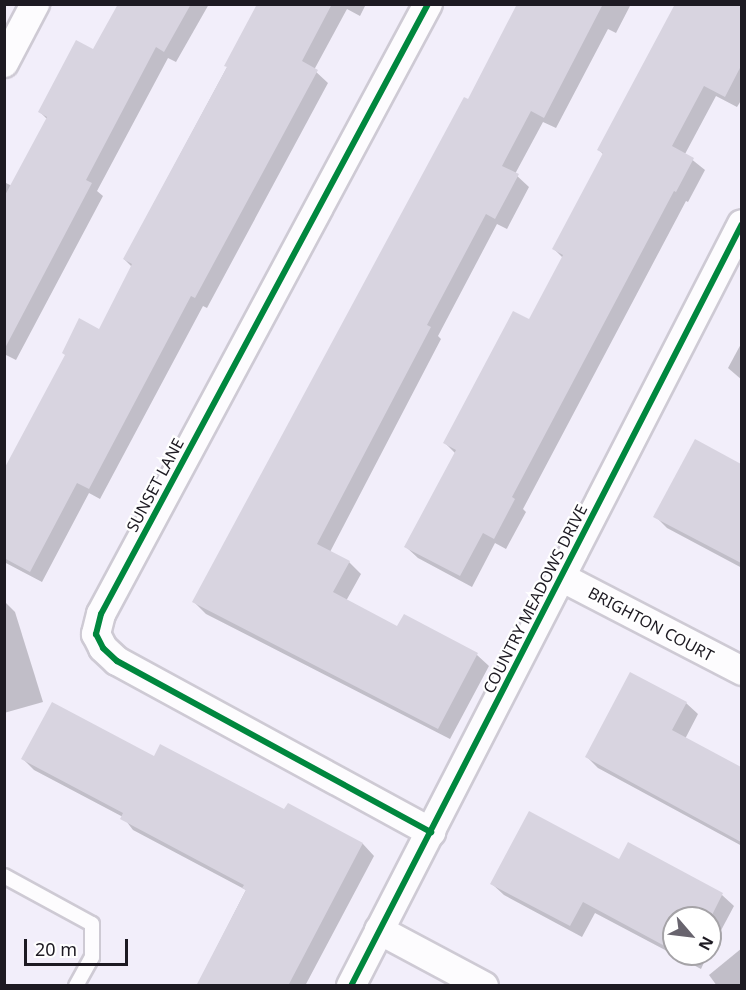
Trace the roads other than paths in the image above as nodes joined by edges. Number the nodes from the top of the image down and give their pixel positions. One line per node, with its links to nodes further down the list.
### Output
1 (35, 4): 3 (street)
2 (428, 4): 7 (street, SUNSET LANE)
3 (4, 63)
4 (741, 225): 5 (street, COUNTRY MEADOWS DRIVE)
5 (561, 577): 6 (street, BRIGHTON COURT); 7 (street, COUNTRY MEADOWS DRIVE)
6 (741, 671)
7 (431, 832): 9 (street, COUNTRY MEADOWS DRIVE)
8 (4, 876): 10 (lane)
9 (379, 930): 11 (street, COUNTRY MEADOWS DRIVE); 12 (street)
10 (76, 986)
11 (351, 986)
12 (484, 986)

